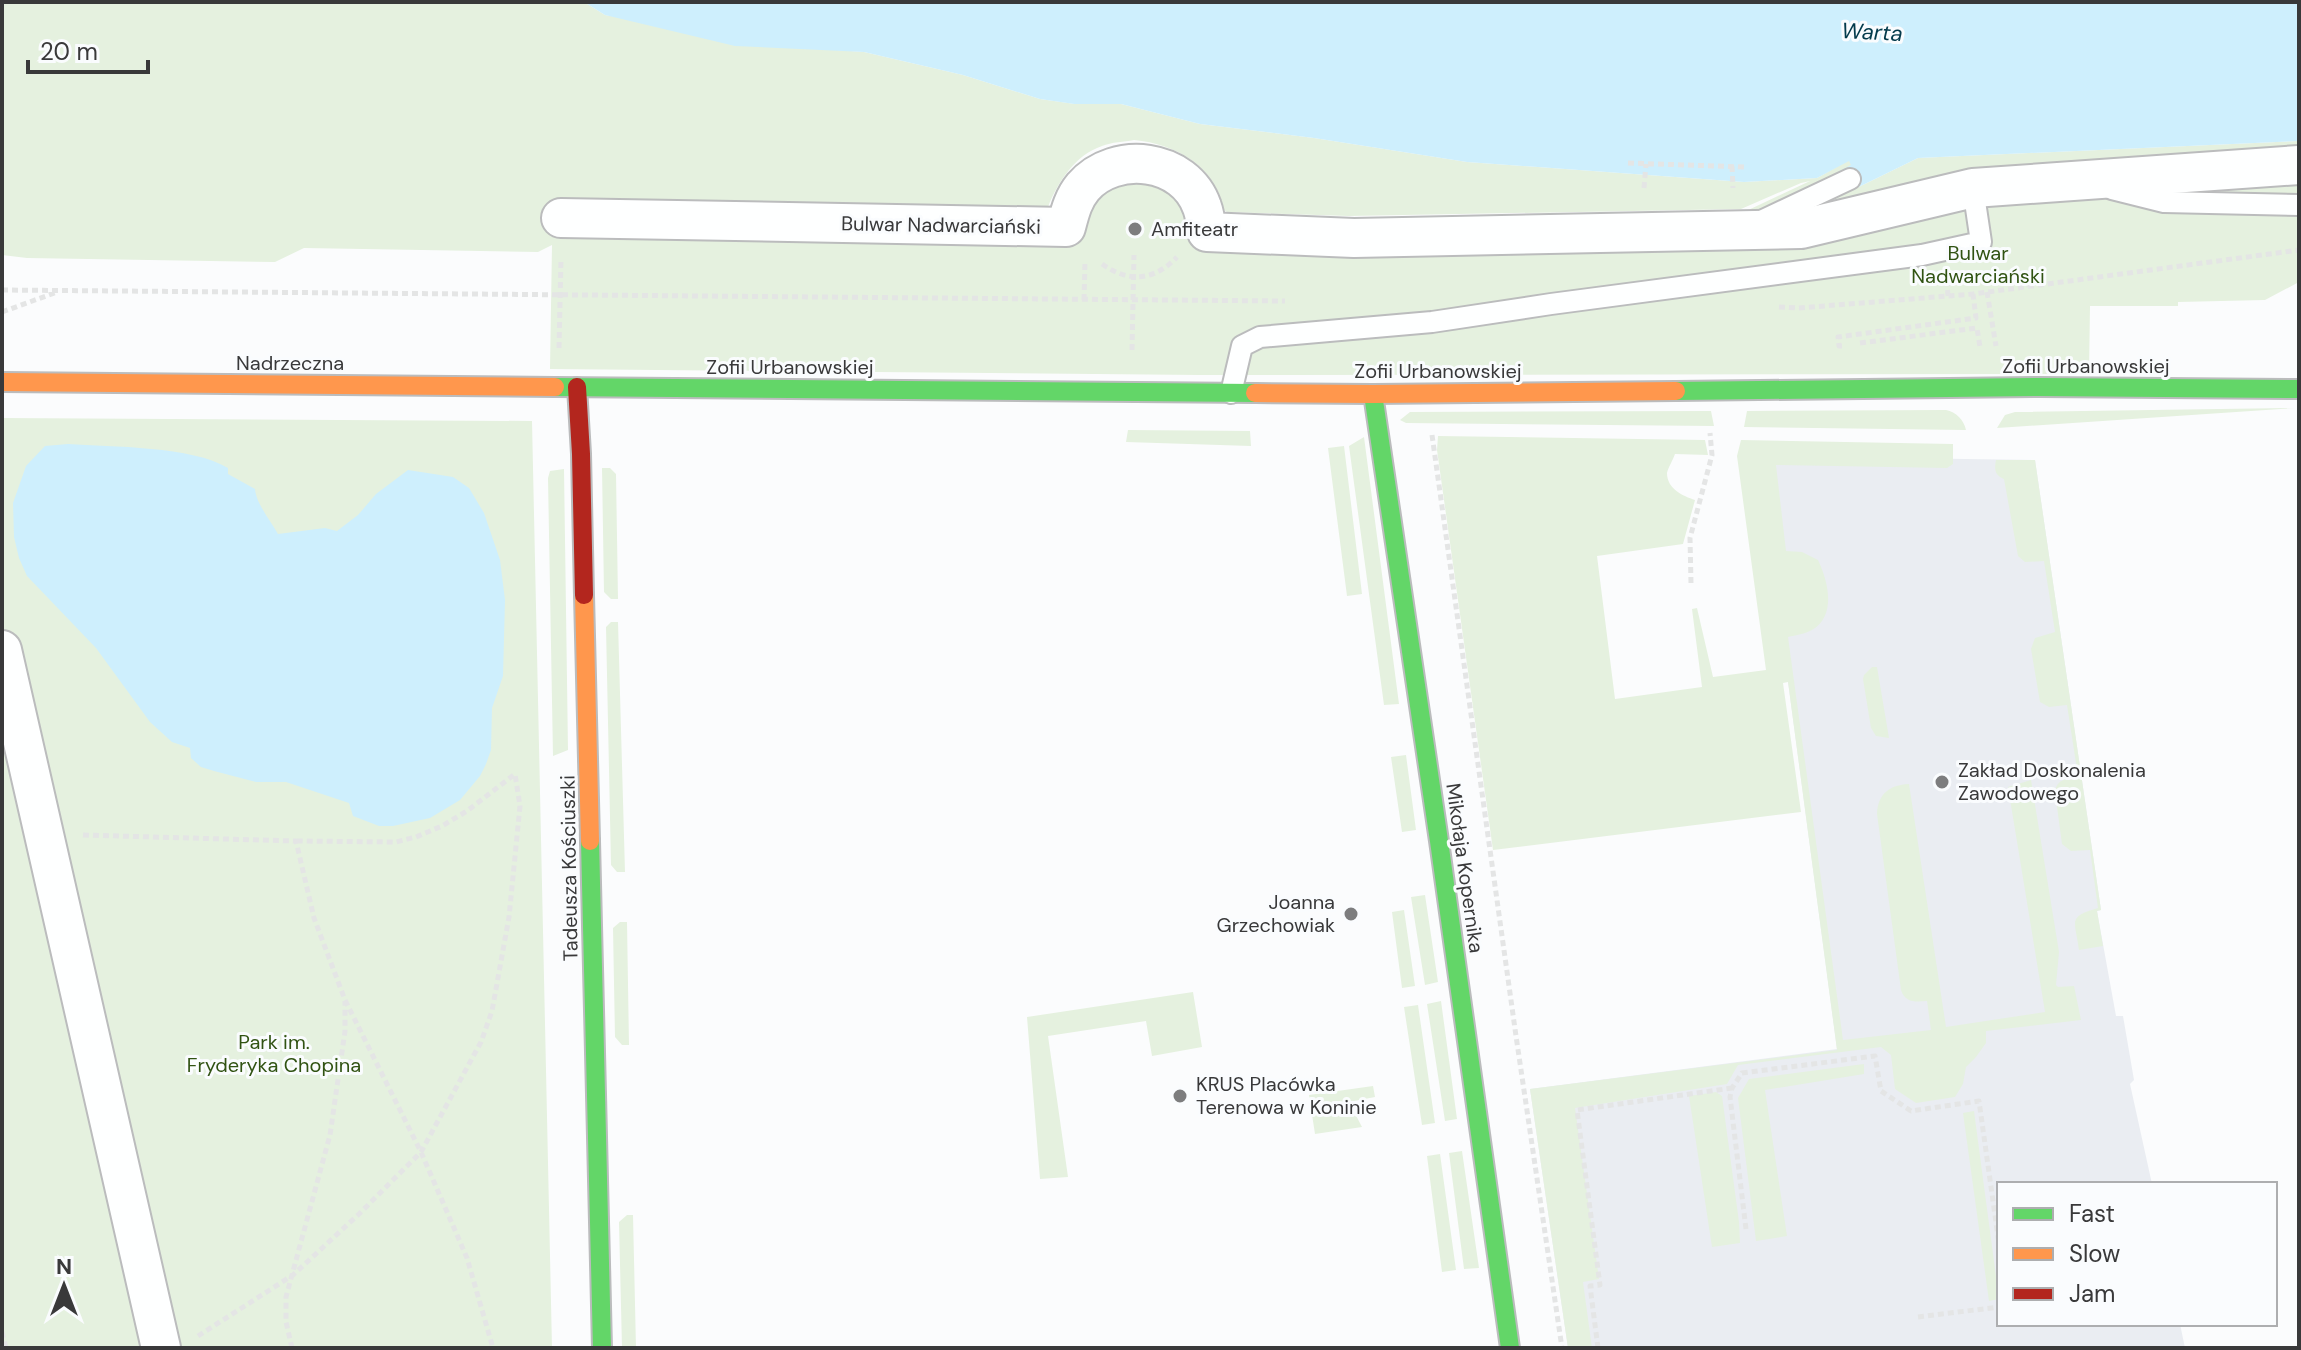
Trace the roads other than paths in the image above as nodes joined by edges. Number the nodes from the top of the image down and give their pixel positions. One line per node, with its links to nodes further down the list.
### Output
1 (2299, 165): 3 (street, Bulwar Nadwarciański)
2 (1850, 179): 7 (lane)
3 (2077, 180): 4 (street, Bulwar Nadwarciański); 5 (lane)
4 (1973, 188): 7 (street, Bulwar Nadwarciański); 11 (lane)
5 (2299, 205)
6 (561, 218): 7 (street, Bulwar Nadwarciański)
7 (1739, 230)
8 (2, 382): 9 (street, Nadrzeczna)
9 (577, 387): 11 (street, Zofii Urbanowskiej); 15 (street, Tadeusza Kościuszki)
10 (2299, 389): 12 (street, Zofii Urbanowskiej)
11 (1231, 393): 12 (street, Zofii Urbanowskiej)
12 (1373, 394): 16 (street, Mikołaja Kopernika)
13 (2, 650): 14 (street)
14 (176, 1344)
15 (602, 1348)
16 (1510, 1348)

